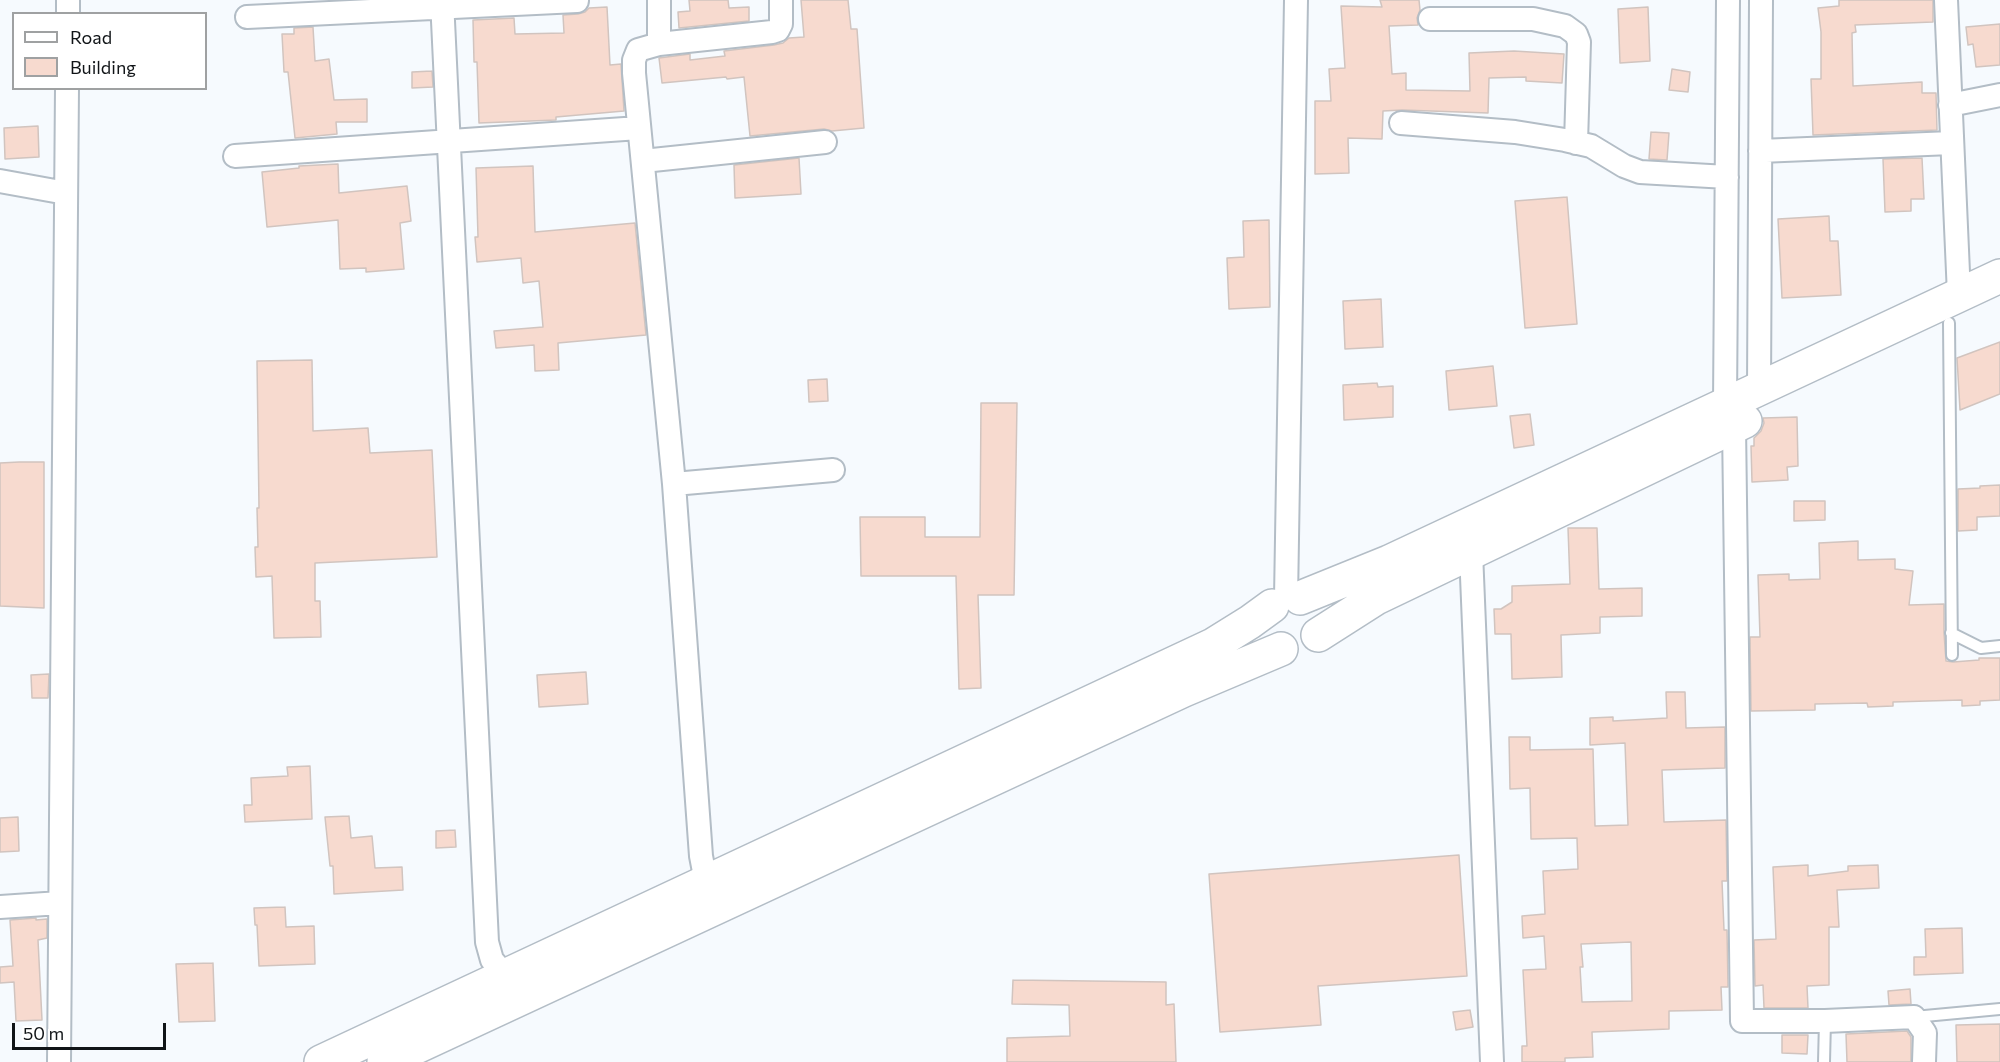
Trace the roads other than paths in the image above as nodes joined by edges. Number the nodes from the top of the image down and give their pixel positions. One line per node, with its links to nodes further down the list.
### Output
1 (659, 0): 11 (street)
2 (781, 0): 11 (street)
3 (1296, 0): 35 (street)
4 (1728, 0): 24 (street)
5 (1761, 0): 21 (street)
6 (1946, 0): 14 (street)
7 (577, 1): 8 (street)
8 (442, 4): 9 (street); 17 (street)
9 (247, 17)
10 (1430, 19): 19 (street)
11 (659, 44): 16 (street)
12 (67, 90): 26 (street)
13 (2000, 95): 14 (street)
14 (1950, 105): 20 (street)
15 (1401, 123): 19 (street)
16 (639, 129): 17 (street); 23 (street)
17 (449, 141): 22 (street); 44 (street)
18 (825, 142): 23 (street)
19 (1576, 143): 24 (street)
20 (1951, 143): 21 (street); 29 (street)
21 (1760, 151): 30 (street)
22 (235, 156)
23 (643, 161): 33 (street)
24 (1727, 177): 31 (street)
25 (0, 181): 26 (street)
26 (66, 193): 42 (street)
27 (2000, 276): 29 (highway)
28 (2000, 300): 29 (highway)
29 (1954, 309): 30 (highway); 31 (highway); 36 (lane)
30 (1759, 389): 31 (highway)
31 (1730, 415): 34 (highway); 35 (highway); 47 (street)
32 (833, 470): 33 (street)
33 (674, 484): 41 (street)
34 (1471, 552): 37 (highway); 51 (street)
35 (1286, 600): 37 (highway); 39 (highway); 41 (highway)
36 (1952, 633): 38 (lane); 40 (lane)
37 (1318, 635): 39 (highway)
38 (2000, 646)
39 (1281, 649): 50 (highway)
40 (1952, 655)
41 (706, 882): 44 (highway)
42 (60, 903): 43 (street); 48 (street)
43 (0, 907)
44 (506, 976): 49 (highway)
45 (2000, 1009): 46 (lane)
46 (1914, 1017): 47 (street); 53 (street)
47 (1825, 1021): 52 (lane)
48 (58, 1062)
49 (321, 1062)
50 (384, 1062)
51 (1492, 1062)
52 (1824, 1062)
53 (1924, 1062)

